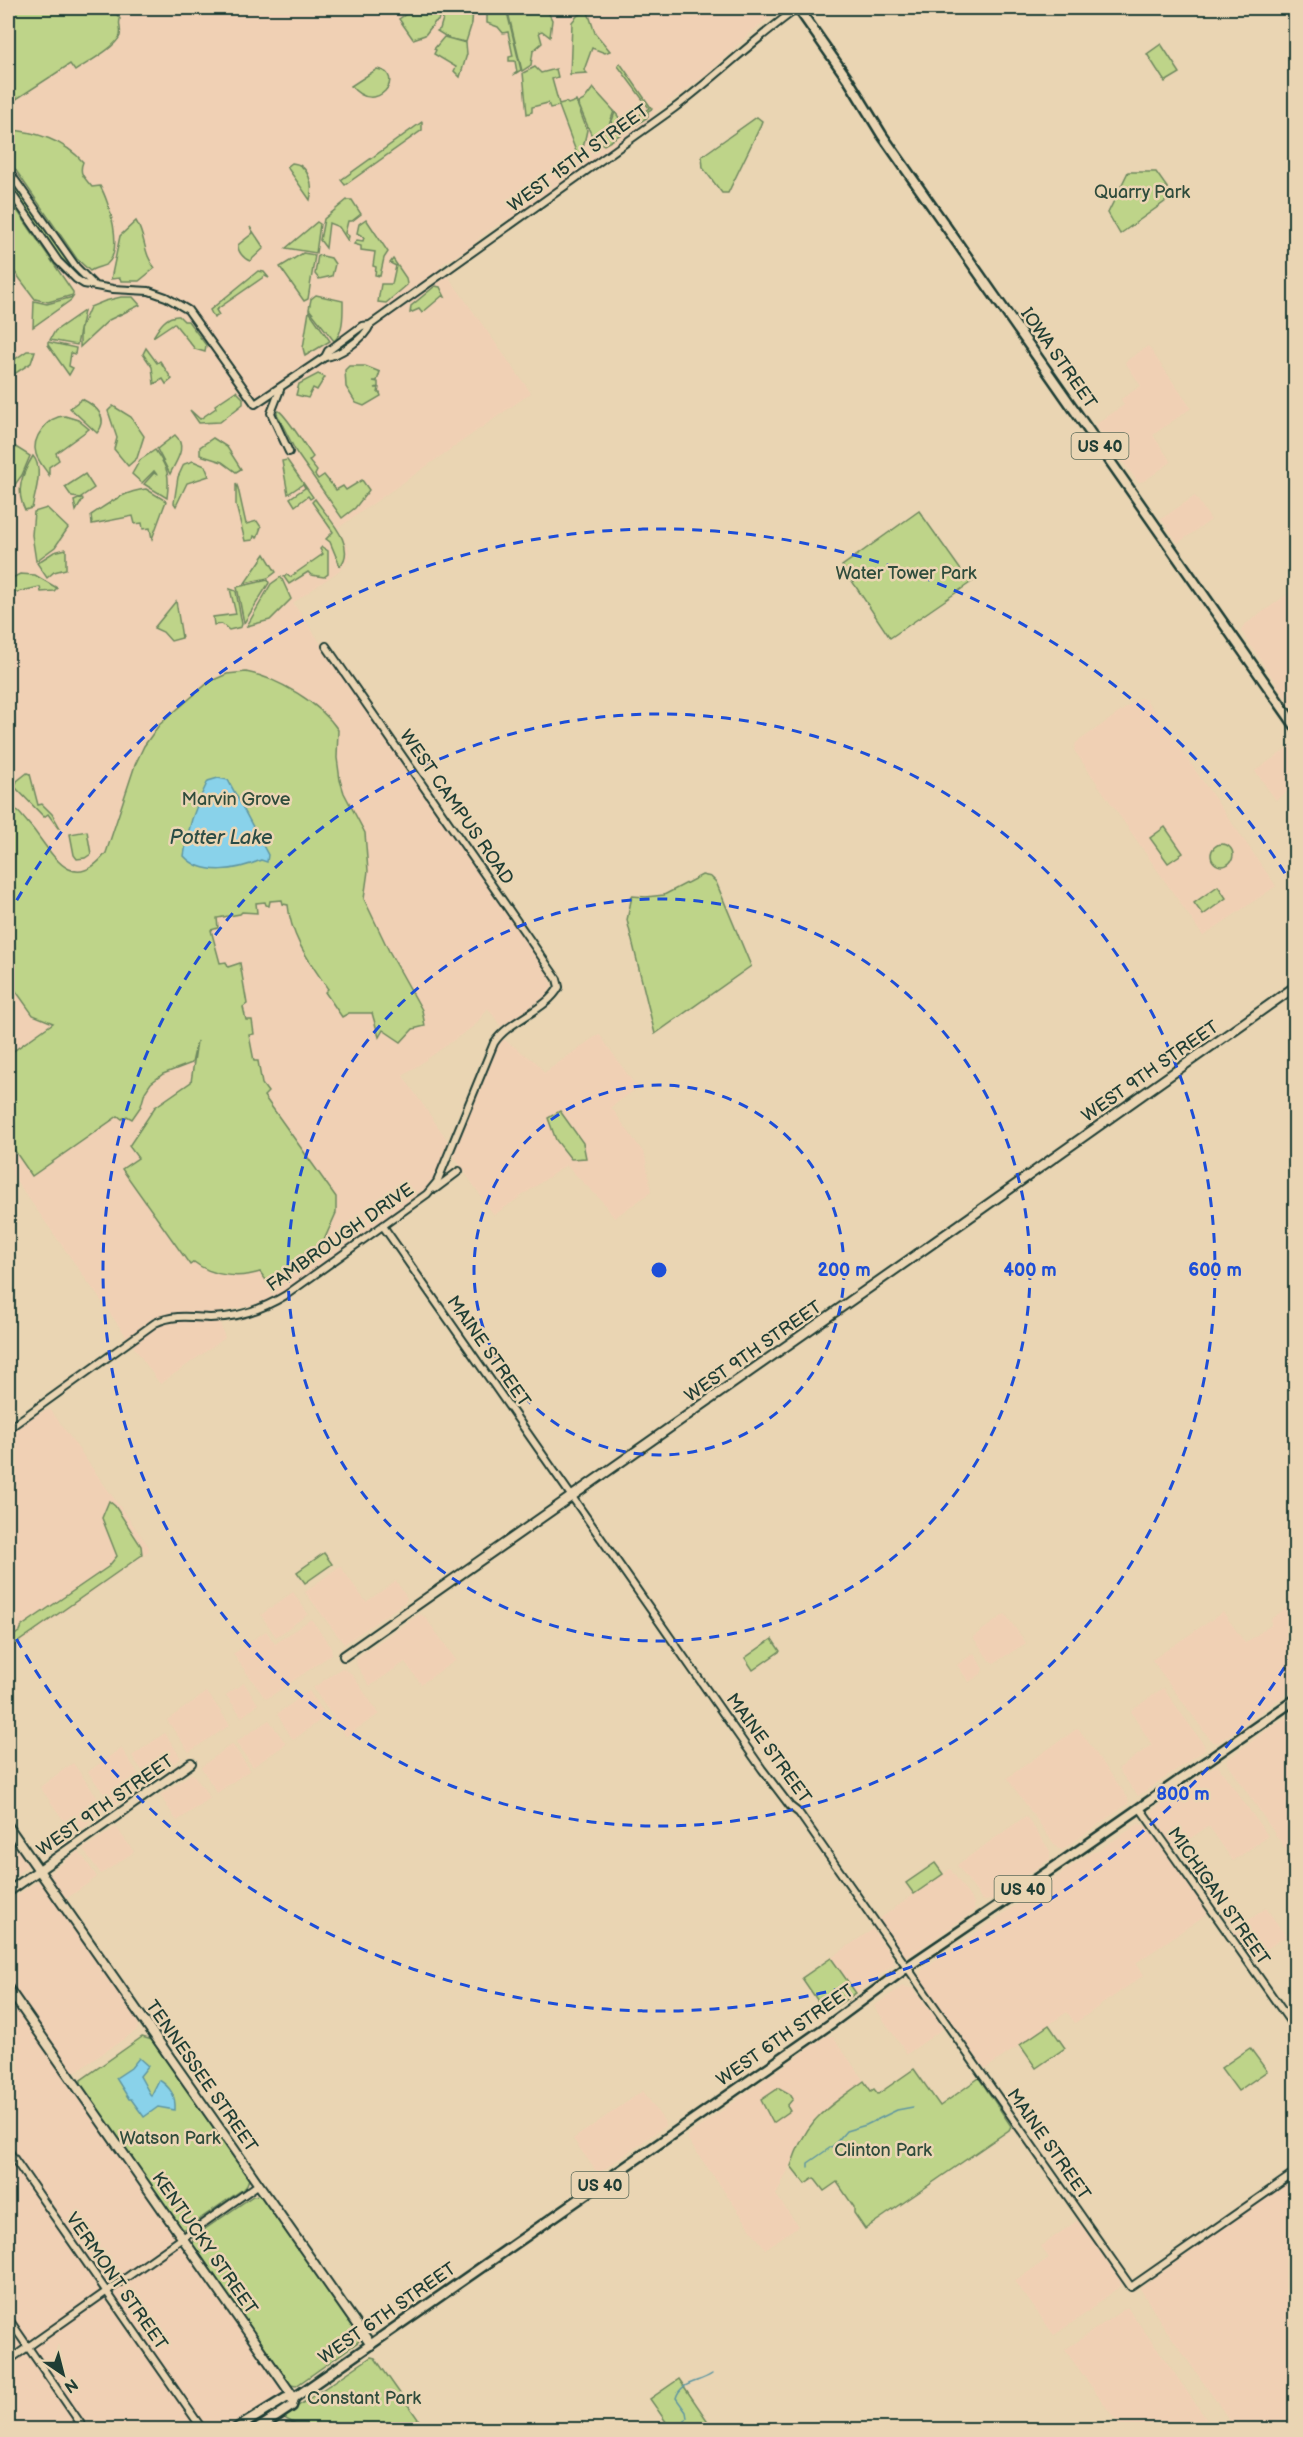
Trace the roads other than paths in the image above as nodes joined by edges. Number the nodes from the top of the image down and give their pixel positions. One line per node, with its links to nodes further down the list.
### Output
1 (798, 8): 5 (street, WEST 15TH STREET); 8 (highway, IOWA STREET / US 40)
2 (8, 170): 4 (street)
3 (8, 188): 4 (street)
4 (93, 284): 5 (street, WEST 15TH STREET)
5 (282, 387): 6 (street)
6 (289, 452)
7 (326, 646): 10 (street, WEST CAMPUS ROAD)
8 (1296, 727)
9 (1296, 986): 15 (main road, WEST 9TH STREET)
10 (559, 987): 12 (street, FAMBROUGH DRIVE)
11 (459, 1172): 12 (street)
12 (428, 1194): 13 (street, FAMBROUGH DRIVE)
13 (383, 1226): 14 (street, FAMBROUGH DRIVE); 15 (street, MAINE STREET)
14 (8, 1429)
15 (573, 1495): 16 (main road, WEST 9TH STREET); 23 (street, MAINE STREET)
16 (344, 1656)
17 (1296, 1699): 19 (highway, WEST 6TH STREET / US 40)
18 (191, 1763): 21 (main road, WEST 9TH STREET)
19 (1140, 1808): 23 (highway, WEST 6TH STREET / US 40); 25 (street, MICHIGAN STREET)
20 (8, 1826): 21 (main road, TENNESSEE STREET)
21 (39, 1870): 22 (main road, WEST 9TH STREET); 28 (main road, TENNESSEE STREET)
22 (8, 1892)
23 (906, 1968): 27 (street, MAINE STREET); 32 (highway, WEST 6TH STREET / US 40)
24 (8, 1988): 29 (main road, KENTUCKY STREET)
25 (1296, 2030)
26 (8, 2150): 30 (street, VERMONT STREET)
27 (1296, 2172)
28 (259, 2184): 29 (street); 32 (main road, TENNESSEE STREET)
29 (184, 2238): 30 (street); 35 (main road, KENTUCKY STREET)
30 (107, 2292): 33 (street); 37 (street, VERMONT STREET)
31 (8, 2318): 33 (street)
32 (371, 2345): 35 (highway, WEST 6TH STREET / US 40)
33 (28, 2347): 34 (street); 36 (street)
34 (8, 2361)
35 (294, 2398): 38 (highway, WEST 6TH STREET / US 40); 39 (highway, WEST 6TH STREET / US 40)
36 (85, 2430)
37 (203, 2430)
38 (234, 2430)
39 (256, 2430)

